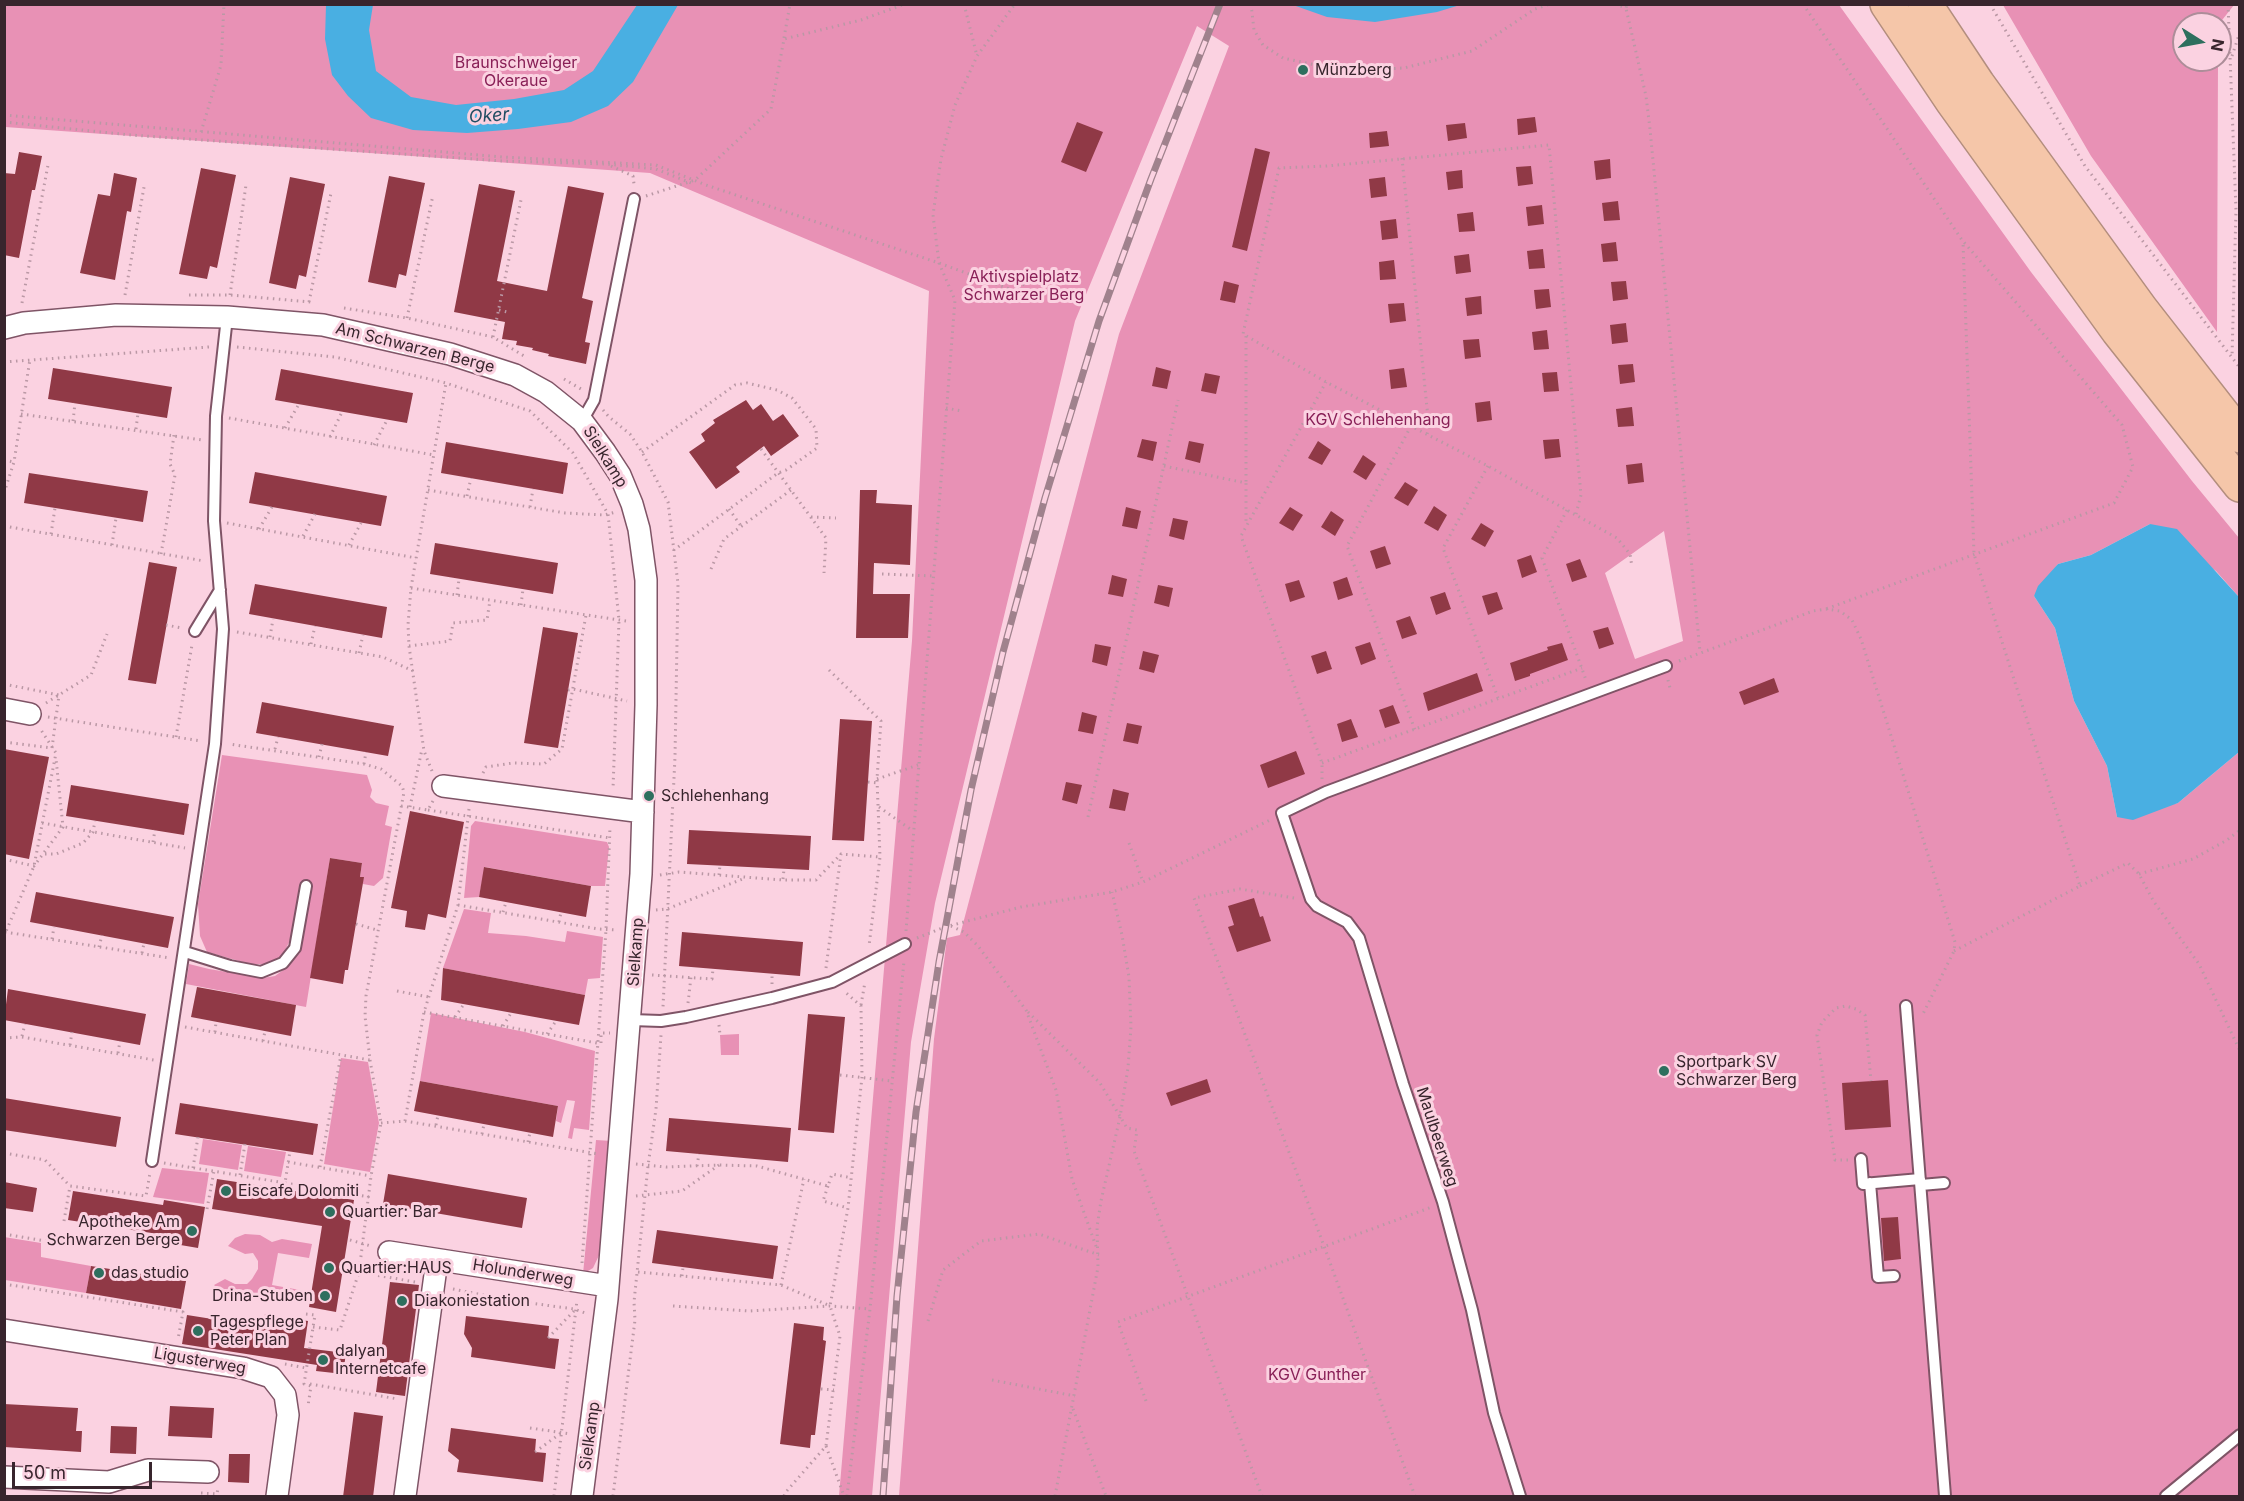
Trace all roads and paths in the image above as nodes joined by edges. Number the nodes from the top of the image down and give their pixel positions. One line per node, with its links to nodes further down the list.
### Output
1 (224, 4): 21 (path)
2 (790, 4): 15 (path)
3 (905, 4): 15 (path)
4 (964, 4): 16 (path)
5 (1015, 4): 16 (path)
6 (1251, 4): 7 (path)
7 (1550, 4)
8 (1615, 4): 13 (path)
9 (1803, 4): 34 (path)
10 (1887, 4): 86 (highway)
11 (1925, 4): 73 (highway)
12 (1990, 4): 49 (path)
13 (1626, 6): 142 (path)
14 (2240, 32): 17 (path)
15 (784, 39): 26 (path)
16 (977, 56): 35 (path)
17 (2232, 58)
18 (2231, 72): 49 (path)
19 (4, 115): 21 (path)
20 (4, 122): 24 (path)
21 (201, 132): 23 (path)
22 (1402, 158): 46 (path); 71 (path); 99 (path)
23 (598, 161): 24 (path); 26 (path)
24 (607, 164): 27 (path); 32 (path)
25 (48, 165): 40 (path)
26 (695, 180): 27 (path); 35 (path)
27 (691, 183): 32 (path)
28 (246, 184): 38 (path)
29 (144, 187): 37 (path)
30 (331, 193): 39 (path)
31 (433, 195): 44 (path)
32 (634, 199): 66 (lane)
33 (521, 200): 41 (path)
34 (1962, 240): 115 (path); 115 (path)
35 (939, 263): 36 (path); 58 (path)
36 (1026, 282)
37 (125, 295)
38 (230, 295)
39 (309, 302)
40 (22, 303)
41 (498, 310): 42 (path); 47 (path)
42 (507, 312)
43 (226, 317): 45 (street, Am Schwarzen Berge); 48 (lane); 66 (street, Am Schwarzen Berge)
44 (407, 318)
45 (4, 328)
46 (1246, 336): 53 (path); 85 (path)
47 (493, 337)
48 (223, 346): 50 (path); 54 (path); 63 (lane)
49 (2232, 358): 52 (path)
50 (30, 359): 51 (path); 62 (path)
51 (4, 362)
52 (2240, 368)
53 (1326, 382): 67 (path); 105 (path)
54 (446, 383): 78 (path); 98 (path)
55 (1178, 400): 81 (path)
56 (75, 403): 65 (path)
57 (299, 404): 68 (path)
58 (946, 408): 59 (path); 122 (path)
59 (962, 411)
60 (342, 412): 72 (path)
61 (138, 413): 69 (path)
62 (21, 414): 65 (path); 80 (path)
63 (216, 416): 68 (path); 74 (lane)
64 (387, 420): 75 (path)
65 (73, 421): 69 (path)
66 (582, 421): 181 (street, Sielkamp)
67 (1411, 426): 71 (path); 155 (path)
68 (285, 429): 72 (path)
69 (136, 430): 70 (path)
70 (174, 435): 74 (path); 114 (path)
71 (1427, 435): 82 (path)
72 (330, 436): 75 (path)
73 (2240, 436)
74 (215, 442): 103 (lane)
75 (374, 445): 78 (path)
76 (761, 449): 83 (path)
77 (642, 452): 83 (path)
78 (434, 455): 88 (path)
79 (4, 460): 80 (path)
80 (14, 462): 90 (path)
81 (1164, 466): 85 (path); 184 (path)
82 (1488, 466): 96 (path); 152 (path)
83 (778, 473): 89 (path); 95 (path)
84 (471, 478): 91 (path)
85 (1246, 483): 105 (path)
86 (2240, 485)
87 (533, 489): 93 (path)
88 (428, 490): 91 (path); 116 (path)
89 (791, 490): 100 (path); 107 (path)
90 (4, 493)
91 (467, 496): 93 (path)
92 (272, 507): 108 (path)
93 (530, 507): 98 (path)
94 (56, 508): 109 (path)
95 (729, 509): 107 (path); 113 (path)
96 (1567, 510): 99 (path); 145 (path)
97 (315, 514): 110 (path)
98 (610, 514): 133 (path)
99 (1576, 514): 118 (path)
100 (811, 517): 102 (path); 120 (path)
101 (116, 518): 111 (path)
102 (836, 518)
103 (214, 521): 108 (path); 117 (lane)
104 (361, 523): 112 (path)
105 (1246, 525): 168 (path)
106 (4, 526): 109 (path)
107 (741, 526): 119 (path)
108 (259, 529): 110 (path)
109 (51, 534): 111 (path)
110 (303, 537): 112 (path)
111 (112, 545): 114 (path)
112 (349, 545): 116 (path)
113 (674, 550)
114 (161, 554): 117 (path)
115 (1974, 554): 130 (path); 211 (path)
116 (416, 558): 124 (path)
117 (218, 564): 125 (lane)
118 (1632, 567)
119 (711, 569)
120 (824, 573)
121 (882, 574): 122 (path)
122 (934, 576): 170 (path)
123 (459, 579): 127 (path)
124 (411, 588): 127 (path); 141 (path)
125 (220, 590): 135 (lane); 136 (lane)
126 (523, 590): 129 (path)
127 (457, 595): 128 (path)
128 (490, 600): 129 (path); 141 (path)
129 (521, 605): 131 (path)
130 (1826, 609): 142 (path); 232 (path)
131 (586, 615): 133 (path); 148 (path)
132 (273, 619): 139 (path)
133 (620, 620): 151 (path)
134 (315, 626): 140 (path)
135 (223, 629): 139 (path); 159 (lane)
136 (195, 631): 157 (path)
137 (107, 634): 154 (path)
138 (363, 634): 143 (path)
139 (270, 637): 140 (path)
140 (311, 645): 143 (path)
141 (409, 646): 147 (path)
142 (1700, 652): 144 (path)
143 (359, 653): 147 (path)
144 (1666, 666): 150 (lane)
145 (1582, 668): 150 (path); 152 (path)
146 (829, 670): 172 (path)
147 (413, 671): 162 (path)
148 (573, 689): 149 (path); 151 (path); 174 (path)
149 (568, 690)
150 (1592, 694): 175 (lane)
151 (617, 699): 176 (path)
152 (1498, 699): 155 (path)
153 (4, 709): 154 (street)
154 (30, 714): 157 (path); 163 (path)
155 (1415, 730): 168 (path)
156 (278, 736): 164 (path)
157 (176, 737): 159 (path)
158 (4, 742): 163 (path)
159 (215, 744): 196 (lane)
160 (227, 744): 164 (path)
161 (322, 744): 167 (path)
162 (423, 744): 171 (path); 178 (path)
163 (52, 748): 166 (path)
164 (275, 750): 167 (path)
165 (366, 752): 169 (path)
166 (56, 753): 187 (path); 188 (path)
167 (319, 758): 169 (path)
168 (1322, 764): 175 (path)
169 (364, 765): 177 (path)
170 (919, 765): 172 (path); 191 (path)
171 (437, 778): 174 (street); 180 (path)
172 (878, 781): 173 (path); 179 (path)
173 (868, 782)
174 (471, 790): 181 (street); 183 (path)
175 (1326, 792): 182 (lane)
176 (613, 797)
177 (401, 806): 178 (path); 223 (path)
178 (410, 807): 180 (path)
179 (879, 807): 191 (path); 199 (path)
180 (428, 810): 183 (path)
181 (643, 812): 216 (street, Sielkamp)
182 (1282, 813): 209 (path); 213 (lane)
183 (468, 817): 193 (path); 215 (path)
184 (1088, 817)
185 (611, 819): 193 (path)
186 (95, 821): 192 (path)
187 (42, 823): 188 (path); 202 (path)
188 (63, 827): 192 (path); 197 (path)
189 (155, 830): 194 (path)
190 (2240, 830): 204 (path)
191 (913, 831): 230 (path)
192 (93, 832): 194 (path); 197 (path)
193 (610, 838): 224 (path)
194 (153, 843): 196 (path)
195 (1129, 843): 209 (path)
196 (200, 850): 234 (lane)
197 (43, 854): 202 (path)
198 (841, 854): 199 (path); 208 (path); 239 (path)
199 (880, 857): 235 (path)
200 (4, 859): 202 (path)
201 (720, 865): 206 (path)
202 (34, 866): 226 (path)
203 (784, 869): 208 (path)
204 (2139, 874): 211 (path); 267 (path)
205 (664, 875): 206 (path)
206 (719, 875): 207 (path)
207 (747, 877): 208 (path); 216 (path)
208 (783, 880)
209 (1143, 882): 212 (path)
210 (306, 886): 234 (lane)
211 (2080, 886): 232 (path)
212 (1112, 892): 221 (path); 277 (path)
213 (1311, 899): 314 (lane, Maulbeerweg); 322 (path)
214 (506, 902): 218 (path)
215 (458, 905): 218 (path); 241 (path)
216 (639, 910): 250 (street, Sielkamp)
217 (561, 912): 219 (path)
218 (503, 913): 219 (path)
219 (559, 922): 224 (path)
220 (356, 924): 223 (path)
221 (951, 926): 230 (path); 246 (path)
222 (54, 927): 228 (path)
223 (378, 930): 270 (path)
224 (606, 930): 225 (path); 264 (path)
225 (619, 930)
226 (5, 933): 228 (path)
227 (102, 935): 231 (path)
228 (52, 939): 231 (path)
229 (144, 943): 233 (path)
230 (905, 944): 235 (lane); 274 (path)
231 (99, 947): 233 (path)
232 (1954, 951): 265 (path)
233 (142, 954): 234 (path)
234 (184, 956): 254 (lane)
235 (867, 965): 239 (lane); 244 (path)
236 (713, 969): 238 (path)
237 (658, 976): 238 (path)
238 (692, 977): 242 (path)
239 (832, 982): 244 (path); 250 (lane)
240 (397, 991): 241 (path)
241 (429, 997): 247 (path)
242 (688, 1001)
243 (464, 1004): 249 (path)
244 (861, 1006): 273 (path)
245 (1906, 1006): 265 (lane)
246 (1026, 1010): 277 (path); 324 (path)
247 (424, 1012): 249 (path); 278 (path)
248 (512, 1013): 255 (path)
249 (455, 1018): 255 (path)
250 (631, 1020): 291 (street, Sielkamp)
251 (556, 1021): 259 (path)
252 (216, 1022): 258 (path)
253 (25, 1024): 260 (path)
254 (174, 1024): 258 (path); 271 (lane)
255 (503, 1026): 259 (path)
256 (265, 1031): 263 (path)
257 (72, 1032): 266 (path)
258 (215, 1032): 263 (path)
259 (547, 1034): 264 (path)
260 (22, 1037): 261 (path); 266 (path)
261 (4, 1038)
262 (120, 1041): 268 (path)
263 (263, 1041): 269 (path)
264 (597, 1042): 288 (path)
265 (1909, 1042): 306 (lane)
266 (70, 1045): 268 (path)
267 (2240, 1051)
268 (118, 1053): 271 (path)
269 (341, 1055): 270 (path); 300 (path)
270 (370, 1060): 279 (path)
271 (168, 1062): 294 (lane)
272 (840, 1075): 273 (path)
273 (862, 1077): 274 (path); 304 (path)
274 (892, 1081): 342 (path)
275 (1871, 1081): 293 (path)
276 (438, 1115): 281 (path)
277 (1120, 1118): 324 (path); 339 (path)
278 (405, 1121): 279 (path); 281 (path)
279 (381, 1123): 300 (path)
280 (484, 1124): 283 (path)
281 (436, 1126): 283 (path)
282 (530, 1132): 285 (path)
283 (482, 1134): 285 (path)
284 (198, 1137): 301 (path)
285 (528, 1142): 288 (path)
286 (245, 1144): 303 (path)
287 (290, 1151): 295 (path)
288 (591, 1152): 291 (path); 327 (path)
289 (4, 1154): 310 (path)
290 (699, 1154): 298 (path)
291 (619, 1157): 312 (street, Sielkamp)
292 (758, 1159): 299 (path)
293 (1861, 1159): 309 (lane)
294 (152, 1161): 301 (path); 310 (path)
295 (288, 1162): 300 (path); 307 (path)
296 (639, 1165): 298 (path)
297 (719, 1165): 298 (path); 299 (path); 312 (path)
298 (697, 1166)
299 (757, 1166): 305 (path)
300 (320, 1167)
301 (194, 1168): 302 (path)
302 (214, 1171): 303 (path); 316 (path)
303 (240, 1176): 307 (path)
304 (852, 1178): 311 (path); 315 (path)
305 (804, 1179): 311 (path); 336 (path)
306 (1921, 1182): 308 (lane); 309 (lane); 380 (lane)
307 (285, 1183): 313 (path)
308 (1944, 1183)
309 (1870, 1184): 332 (lane)
310 (70, 1186): 317 (path)
311 (828, 1186): 315 (path)
312 (616, 1196): 337 (street, Sielkamp)
313 (369, 1197)
314 (1443, 1202): 322 (path); 379 (lane, Maulbeerweg)
315 (848, 1208): 341 (path)
316 (207, 1209)
317 (64, 1221)
318 (4, 1234): 320 (path)
319 (350, 1240): 321 (path)
320 (57, 1243)
321 (361, 1244)
322 (1324, 1246): 339 (path); 378 (path)
323 (389, 1252): 325 (street, Holunderweg)
324 (1099, 1255): 347 (path); 357 (path)
325 (437, 1260): 335 (street); 337 (street, Holunderweg)
326 (683, 1267): 331 (path)
327 (582, 1268)
328 (359, 1272): 348 (path)
329 (638, 1272): 331 (path)
330 (742, 1275): 333 (path)
331 (682, 1276): 333 (path)
332 (1894, 1276)
333 (741, 1280): 336 (path)
334 (4, 1284): 344 (path)
335 (432, 1285): 343 (path); 358 (street)
336 (781, 1285): 341 (path)
337 (608, 1286): 372 (street, Sielkamp)
338 (578, 1295): 343 (path)
339 (1189, 1296): 359 (path); 377 (path)
340 (673, 1305): 341 (path)
341 (830, 1306): 342 (path); 356 (path)
342 (870, 1309): 374 (path)
343 (575, 1310): 345 (path); 350 (path); 363 (path)
344 (183, 1312)
345 (586, 1313)
346 (306, 1314): 348 (path)
347 (928, 1321)
348 (313, 1327): 352 (path)
349 (4, 1329): 353 (street, Ligusterweg)
350 (548, 1338)
351 (992, 1380): 357 (path)
352 (304, 1384): 353 (path); 354 (path); 358 (path)
353 (278, 1385): 369 (street)
354 (311, 1386)
355 (821, 1389): 356 (path)
356 (834, 1390): 365 (path)
357 (1075, 1396): 360 (path)
358 (417, 1400): 370 (street)
359 (1146, 1401)
360 (1072, 1407): 375 (path); 376 (path)
361 (530, 1428): 362 (path)
362 (557, 1432)
363 (562, 1432): 366 (path); 371 (path)
364 (2240, 1435): 381 (lane)
365 (826, 1446): 373 (path); 374 (path)
366 (535, 1452)
367 (208, 1472): 368 (street)
368 (4, 1477)
369 (277, 1497)
370 (405, 1497)
371 (554, 1497)
372 (582, 1497)
373 (784, 1497)
374 (846, 1497)
375 (1055, 1497)
376 (1106, 1497)
377 (1262, 1497)
378 (1415, 1497)
379 (1520, 1497)
380 (1945, 1497)
381 (2166, 1497)

